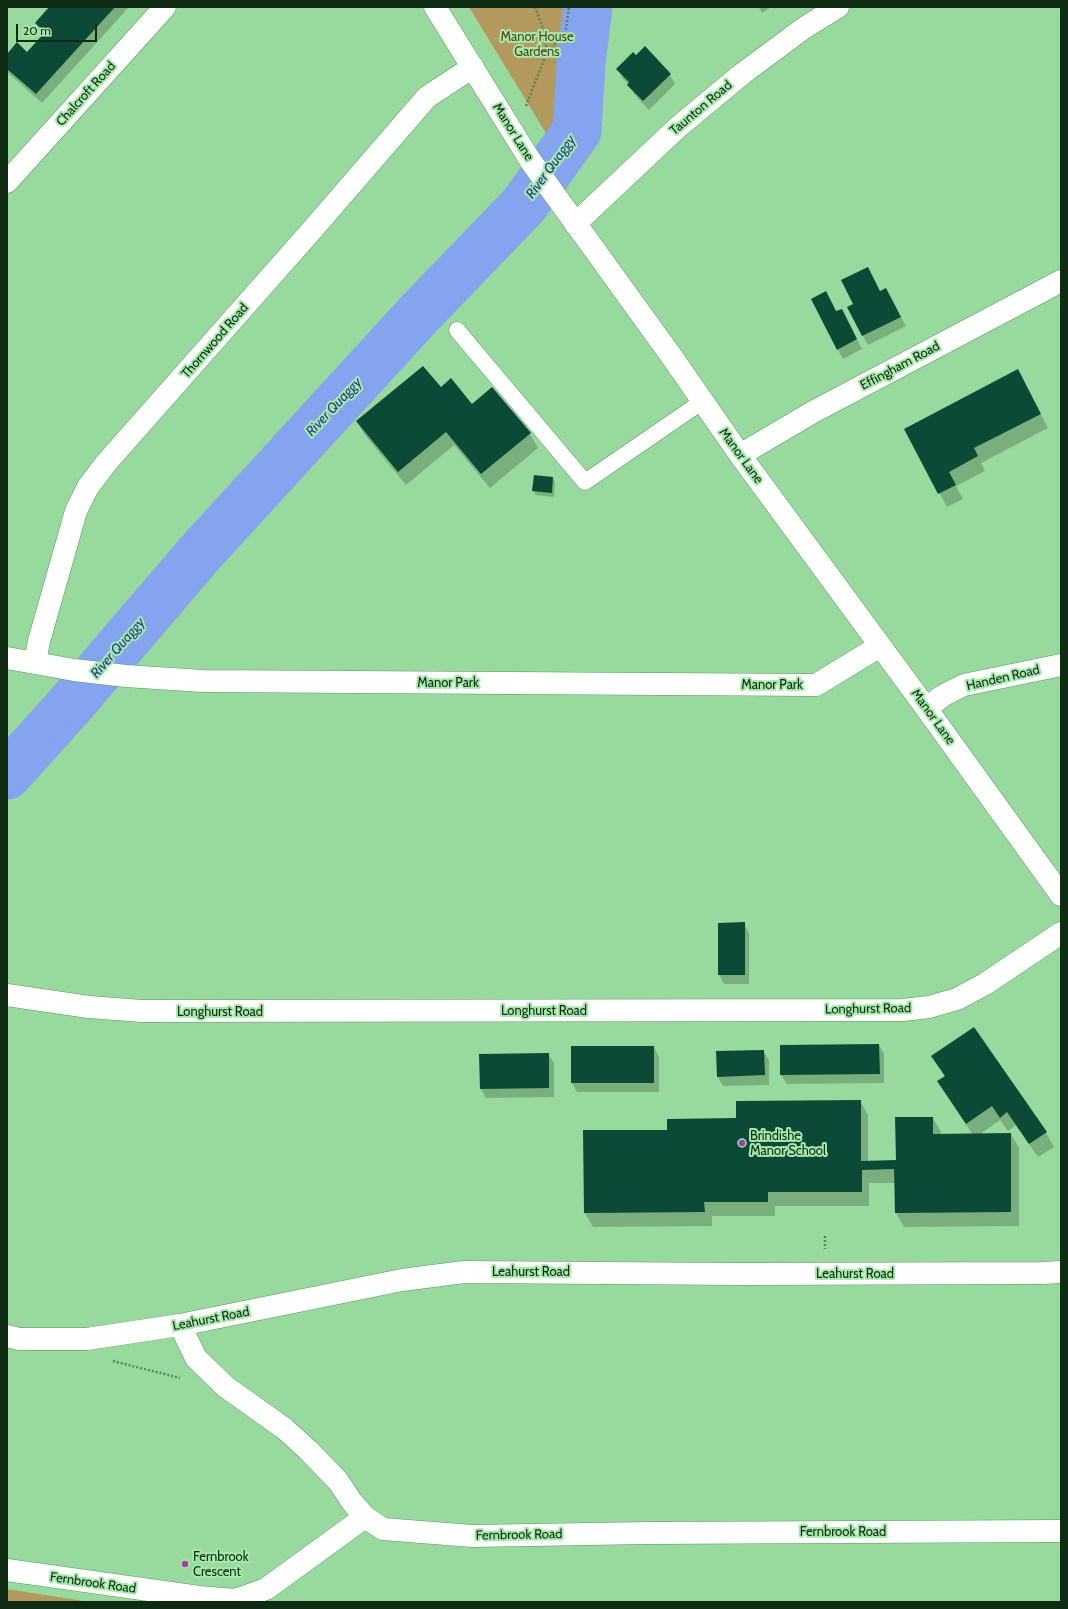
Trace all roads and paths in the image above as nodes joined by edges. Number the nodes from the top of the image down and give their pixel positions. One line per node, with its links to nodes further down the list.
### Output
1 (165, 7): 9 (street, Chalcroft Road)
2 (435, 7): 7 (street, Manor Lane)
3 (535, 7): 6 (path)
4 (569, 7): 6 (path)
5 (838, 7): 10 (street, Taunton Road)
6 (547, 52): 8 (path)
7 (473, 67): 8 (street, Manor Lane); 17 (street, Thornwood Road)
8 (512, 132): 10 (street, Manor Lane)
9 (7, 182)
10 (575, 224): 13 (street, Manor Lane)
11 (1061, 281): 14 (street, Effingham Road)
12 (457, 330): 13 (lane)
13 (703, 402): 14 (street, Manor Lane)
14 (740, 455): 15 (street, Manor Lane)
15 (880, 646): 17 (street, Manor Park); 19 (street, Manor Lane)
16 (7, 658): 17 (street, Manor Park)
17 (35, 663)
18 (1061, 665): 19 (street, Handen Road)
19 (926, 708): 20 (street, Manor Lane)
20 (1061, 896)
21 (1061, 933): 22 (street, Longhurst Road)
22 (7, 996)
23 (1061, 1272): 24 (street, Leahurst Road)
24 (180, 1325): 25 (street, Leahurst Road); 28 (street)
25 (7, 1336)
26 (111, 1361): 27 (path)
27 (184, 1379)
28 (365, 1517): 29 (street, Fernbrook Road); 30 (street, Fernbrook Road)
29 (1061, 1531)
30 (7, 1570)

